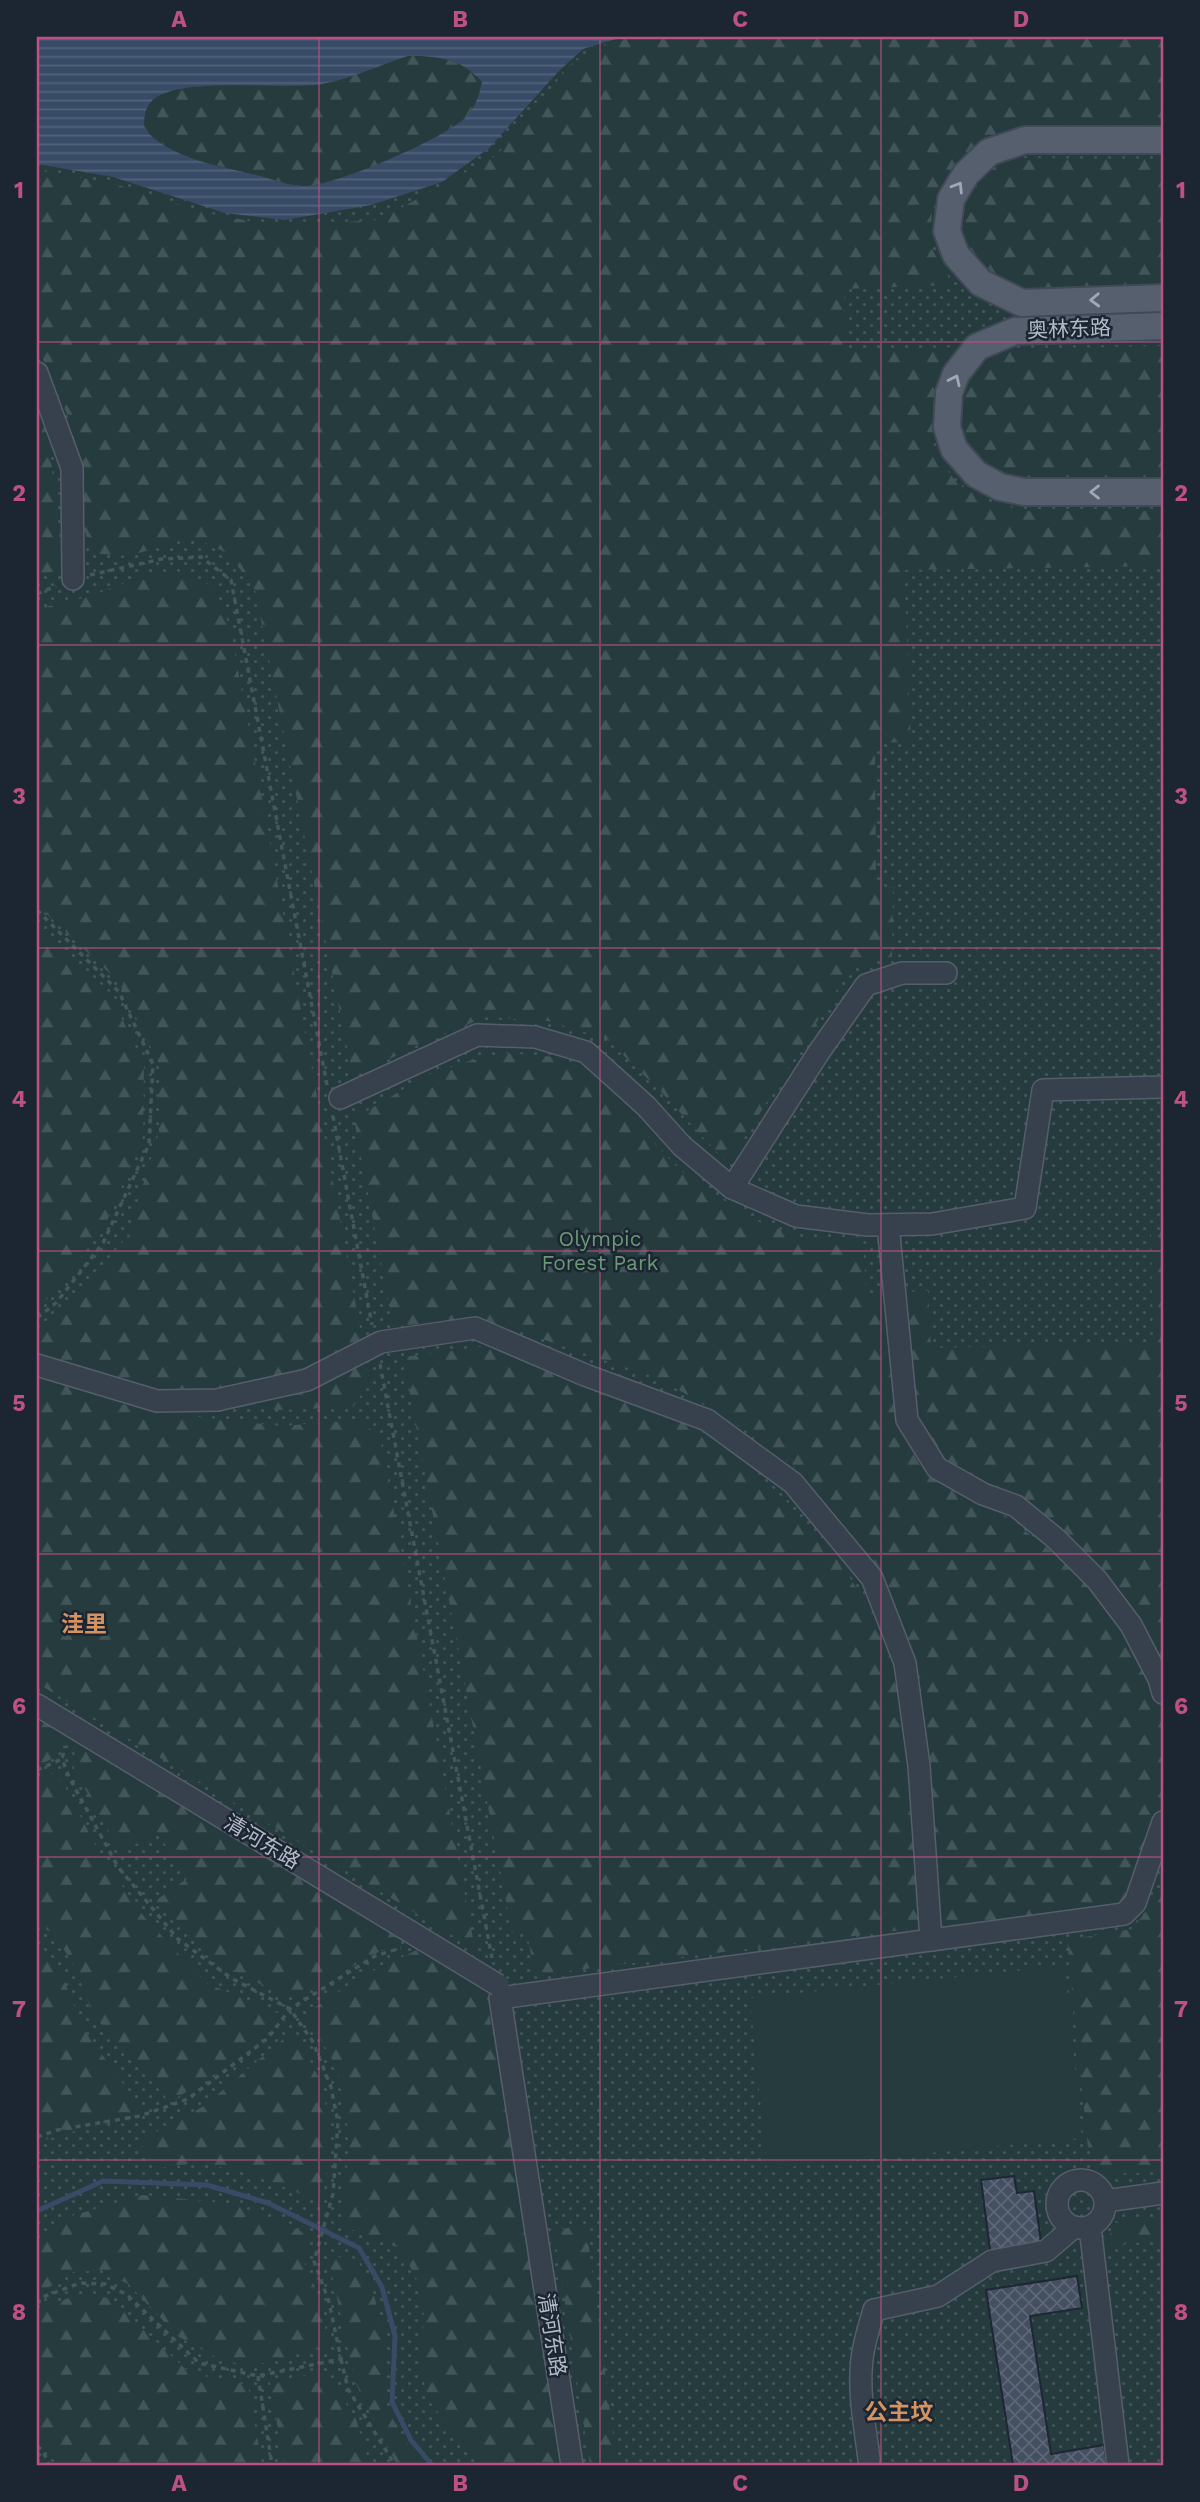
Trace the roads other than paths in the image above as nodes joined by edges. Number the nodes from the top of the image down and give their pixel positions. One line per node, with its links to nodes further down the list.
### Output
1 (1163, 140): 2 (main road, one-way to 1)
2 (1163, 298)
3 (1163, 326): 5 (main road, 奥林东路, one-way to 3)
4 (37, 373): 6 (lane)
5 (1163, 492)
6 (73, 579)
7 (946, 972): 10 (lane)
8 (1163, 1087): 11 (lane)
9 (333, 1098): 10 (lane)
10 (732, 1188): 11 (lane)
11 (888, 1225): 13 (lane)
12 (37, 1366): 16 (lane)
13 (1163, 1693)
14 (37, 1705): 17 (lane, 清河东路)
15 (1163, 1822): 16 (lane)
16 (931, 1940): 17 (lane)
17 (495, 1987): 22 (lane, 清河东路)
18 (1163, 2193): 19 (lane)
19 (1105, 2201): 20 (lane); 20 (lane)
20 (1082, 2227): 21 (lane); 23 (lane)
21 (869, 2459)
22 (572, 2465)
23 (1118, 2465)

